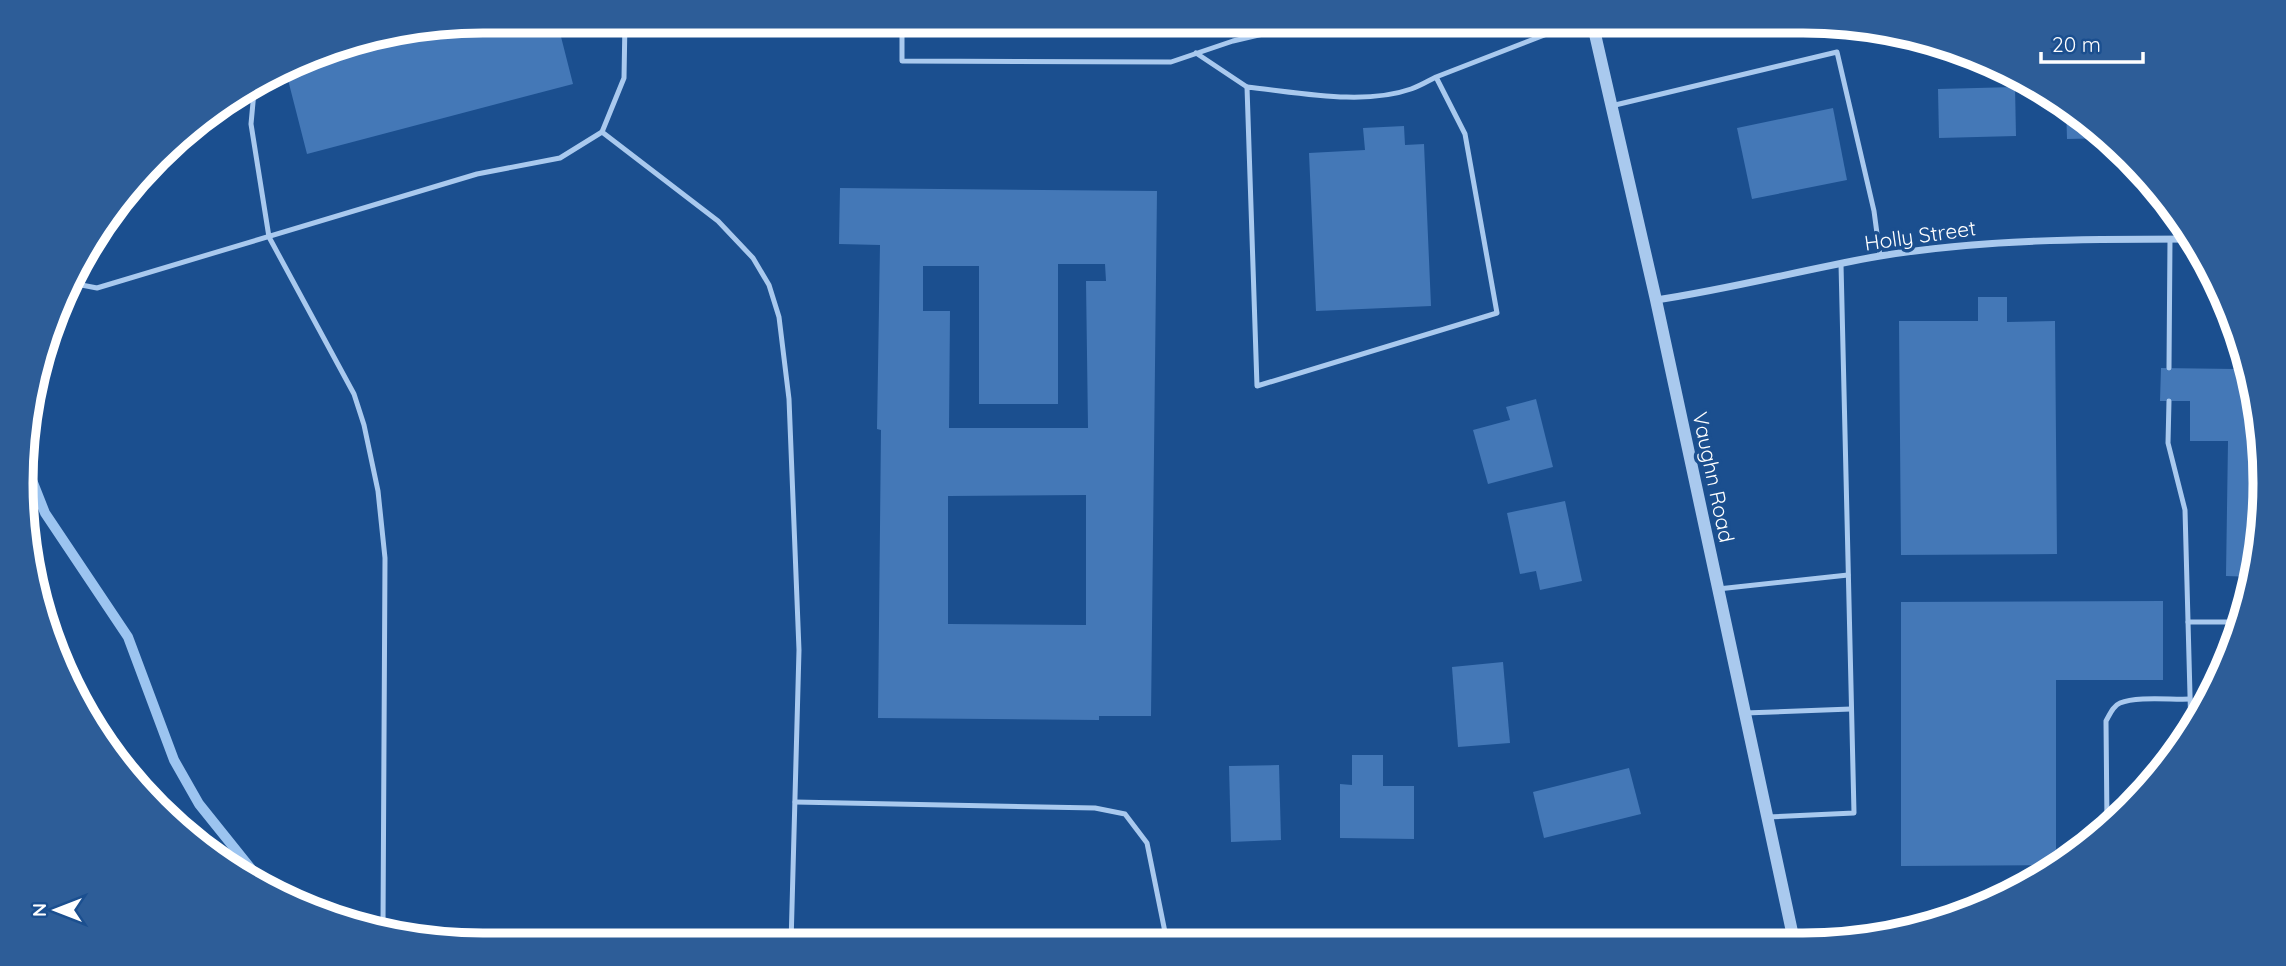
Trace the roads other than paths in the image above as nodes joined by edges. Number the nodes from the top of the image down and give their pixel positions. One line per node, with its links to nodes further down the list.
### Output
1 (625, 33): 11 (lane)
2 (902, 33): 6 (lane)
3 (1268, 33): 6 (lane)
4 (1551, 33): 7 (lane)
5 (1594, 33): 10 (street, Vaughn Road)
6 (1196, 53): 8 (lane)
7 (1436, 76): 8 (lane); 8 (lane)
8 (1247, 87)
9 (254, 96): 12 (lane)
10 (1611, 106): 15 (lane); 18 (street, Vaughn Road)
11 (602, 132): 12 (lane); 29 (lane)
12 (269, 237): 17 (lane); 32 (lane)
13 (2170, 239): 14 (street, Holly Street); 15 (street, Holly Street); 19 (lane)
14 (2181, 239)
15 (1880, 256): 16 (street, Holly Street)
16 (1841, 264): 18 (street, Holly Street); 21 (lane)
17 (80, 285)
18 (1656, 300): 22 (street, Vaughn Road)
19 (2169, 368)
20 (2169, 401): 23 (lane)
21 (1848, 575): 22 (lane); 26 (lane)
22 (1718, 589): 28 (street, Vaughn Road)
23 (2188, 622): 24 (lane); 25 (lane)
24 (2231, 622)
25 (2190, 699): 27 (lane); 30 (lane)
26 (1851, 709): 28 (lane); 31 (lane)
27 (2190, 711)
28 (1745, 713): 31 (street, Vaughn Road)
29 (795, 802): 33 (lane); 34 (lane)
30 (2107, 814)
31 (1768, 817): 35 (street, Vaughn Road)
32 (383, 921)
33 (791, 933)
34 (1165, 933)
35 (1793, 933)

